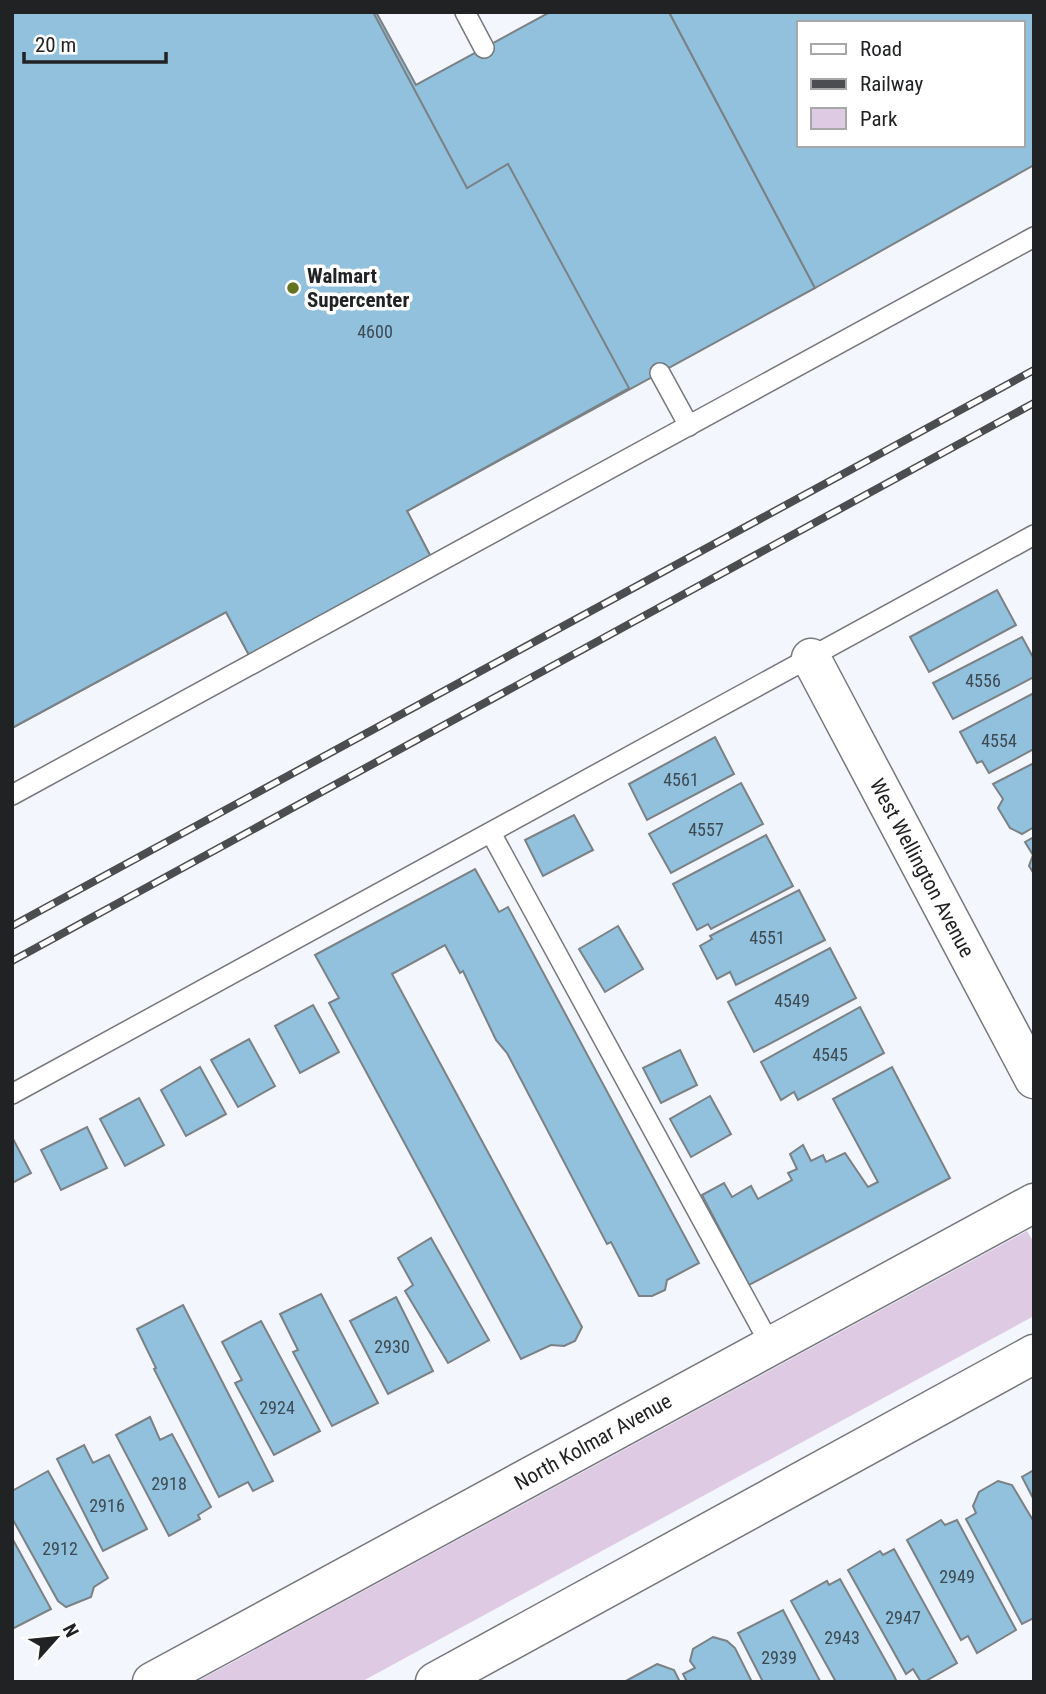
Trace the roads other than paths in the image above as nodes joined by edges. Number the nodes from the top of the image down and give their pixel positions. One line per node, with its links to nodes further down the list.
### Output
1 (465, 12): 2 (lane)
2 (484, 48)
3 (1034, 237): 5 (lane)
4 (660, 373): 5 (lane)
5 (689, 426): 8 (lane)
6 (1034, 535): 7 (lane)
7 (811, 657): 9 (lane); 10 (street, West Wellington Avenue)
8 (12, 795)
9 (491, 833): 11 (lane); 13 (lane)
10 (1034, 1079)
11 (12, 1094)
12 (1034, 1203): 13 (street, North Kolmar Avenue)
13 (771, 1346): 15 (street, North Kolmar Avenue)
14 (1034, 1354): 16 (street)
15 (152, 1682)
16 (435, 1682)

